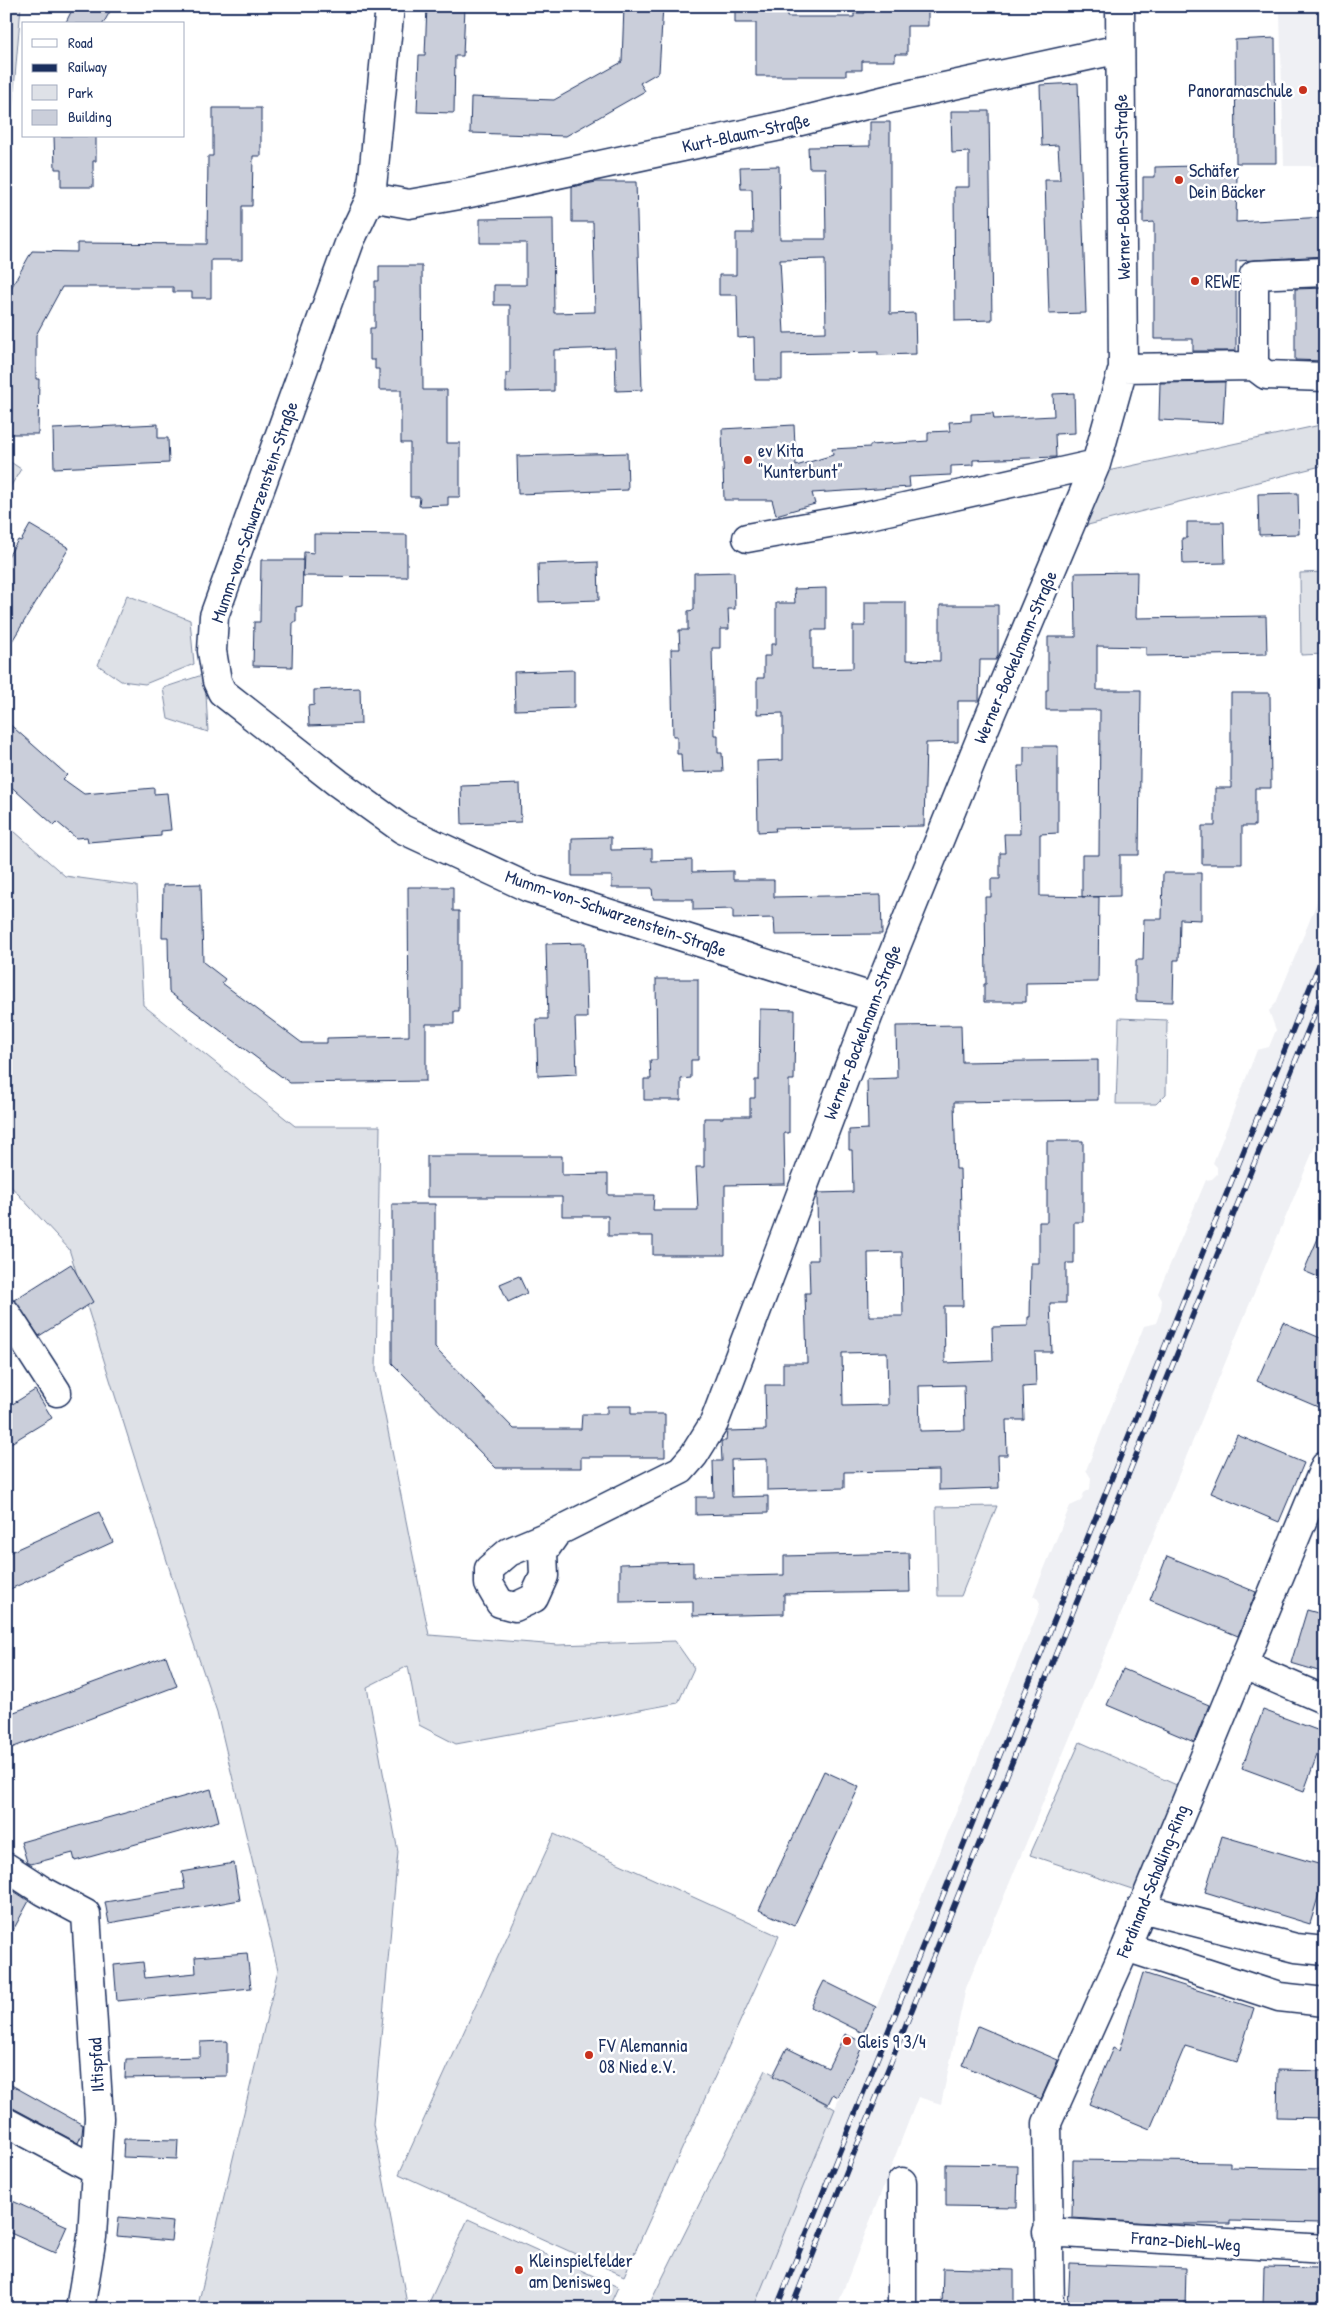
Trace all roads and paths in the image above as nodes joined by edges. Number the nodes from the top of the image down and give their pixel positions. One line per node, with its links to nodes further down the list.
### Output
1 (390, 6): 4 (street, Mumm-von-Schwarzenstein-Straße)
2 (1120, 6): 3 (street, Werner-Bockelmann-Straße)
3 (1120, 49): 4 (street, Kurt-Blaum-Straße); 7 (street, Werner-Bockelmann-Straße)
4 (371, 197): 11 (street, Mumm-von-Schwarzenstein-Straße)
5 (1325, 272): 6 (street)
6 (1254, 366): 7 (street); 8 (street)
7 (1123, 368): 9 (street, Werner-Bockelmann-Straße)
8 (1325, 377)
9 (1096, 464): 10 (street); 11 (street, Werner-Bockelmann-Straße)
10 (747, 538)
11 (875, 998): 15 (street, Werner-Bockelmann-Straße)
12 (6, 1313): 13 (street)
13 (57, 1392)
14 (1325, 1466): 16 (street, Ferdinand-Scholling-Ring)
15 (557, 1532)
16 (1244, 1665): 17 (street); 19 (street, Ferdinand-Scholling-Ring)
17 (1325, 1700)
18 (6, 1867): 24 (street, Iltispfad)
19 (1141, 1908): 20 (street, Ferdinand-Scholling-Ring); 21 (street)
20 (1126, 1947): 22 (street); 26 (street, Ferdinand-Scholling-Ring)
21 (1325, 1951)
22 (1325, 2002)
23 (6, 2122): 24 (street)
24 (96, 2170): 28 (street, Iltispfad)
25 (902, 2182): 29 (street)
26 (1047, 2232): 27 (street, Franz-Diehl-Weg); 30 (street, Ferdinand-Scholling-Ring)
27 (1325, 2249)
28 (80, 2309)
29 (902, 2309)
30 (1050, 2309)

